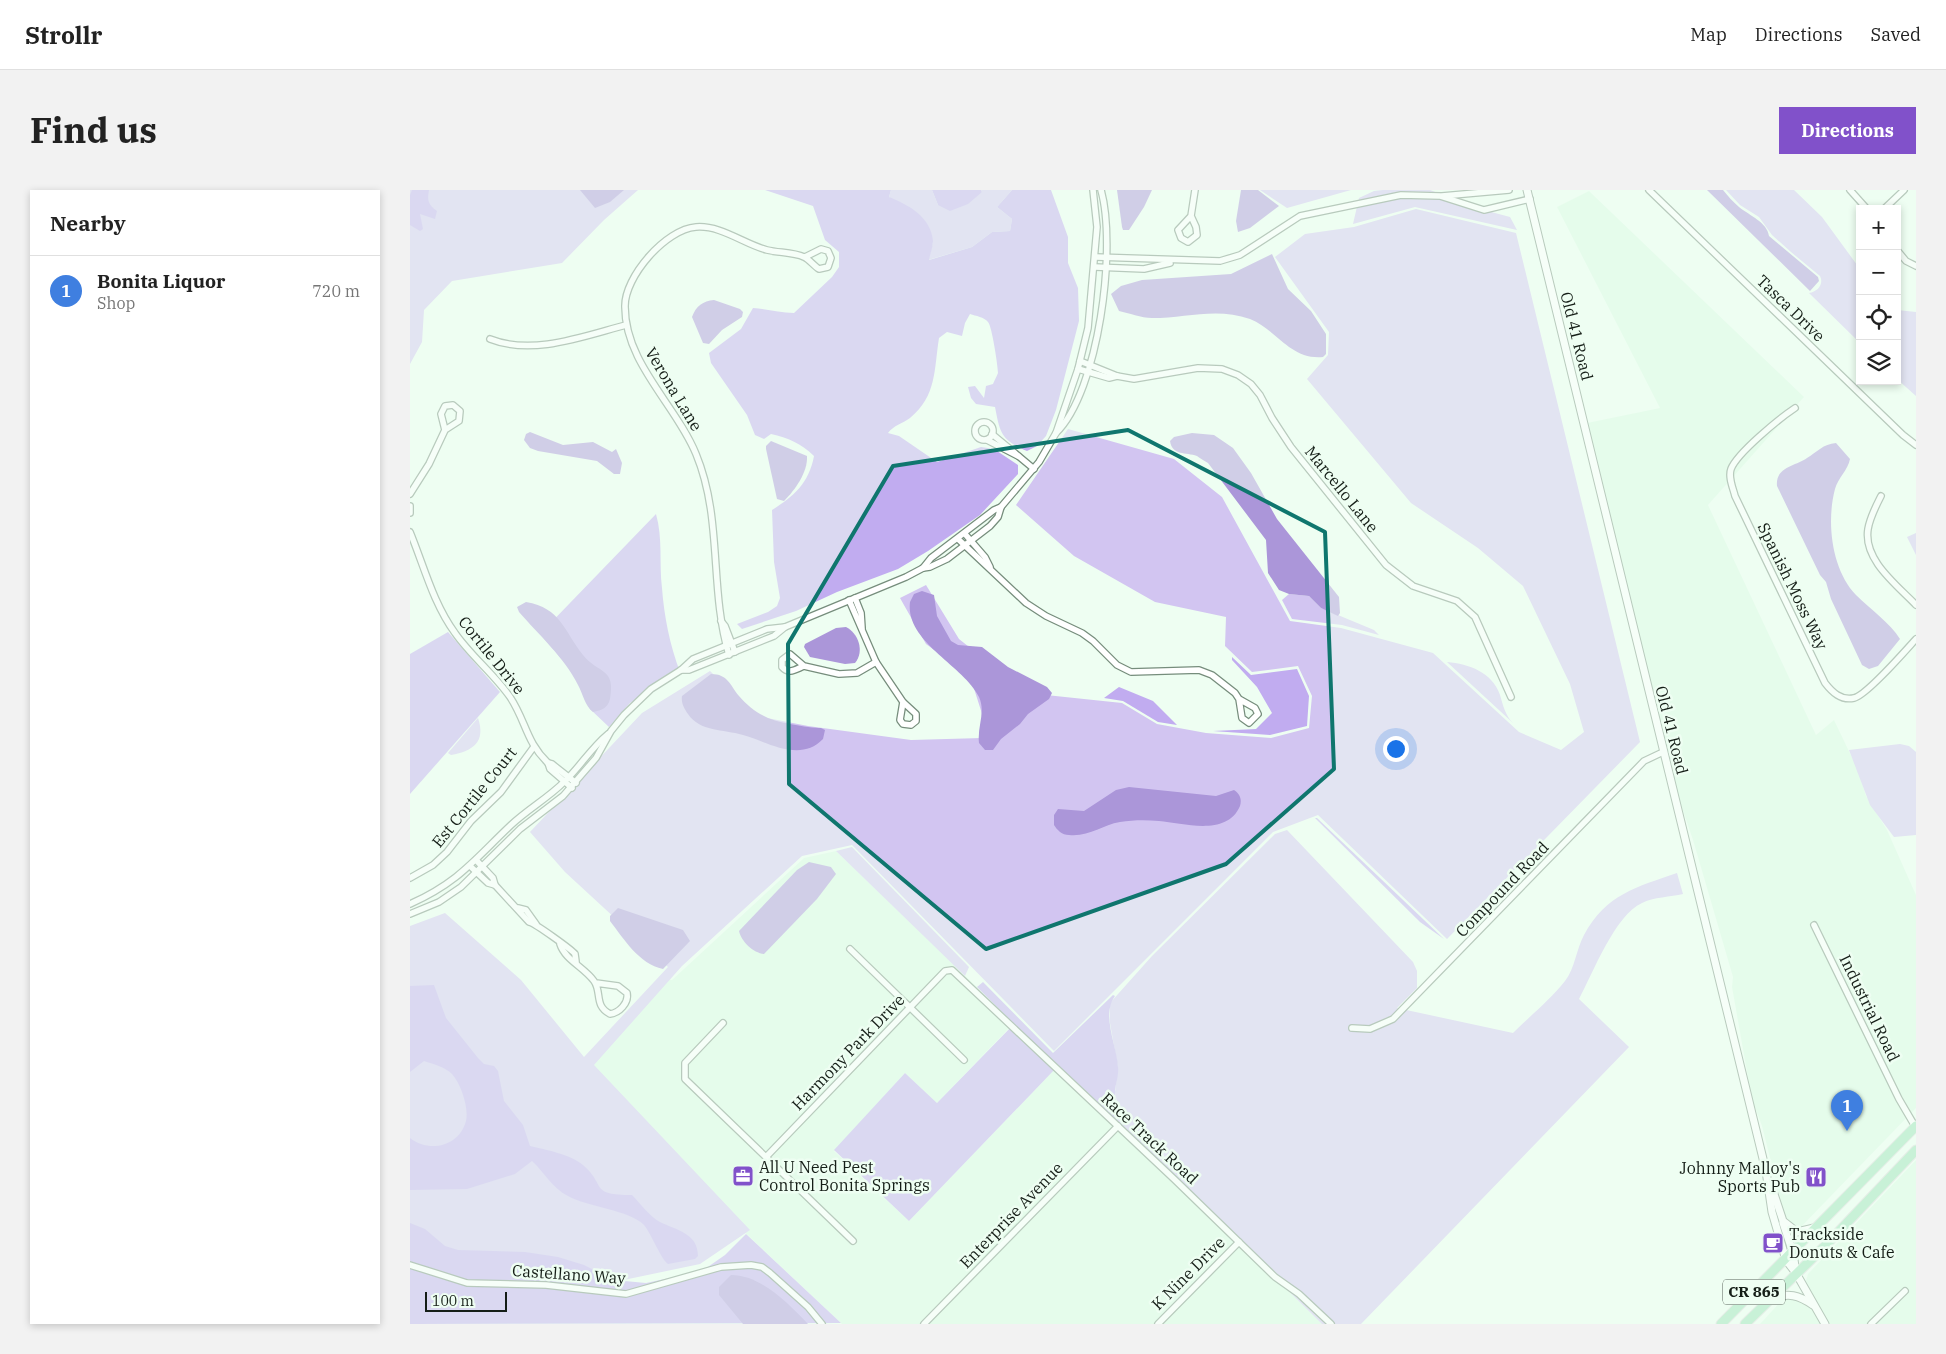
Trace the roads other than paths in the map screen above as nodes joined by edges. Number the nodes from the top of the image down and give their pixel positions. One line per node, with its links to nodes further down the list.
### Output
1 (1093, 190): 16 (street)
2 (1102, 190): 17 (street)
3 (1195, 190): 13 (street)
4 (1509, 190): 9 (street)
5 (1528, 190): 10 (street, Old 41 Road)
6 (1649, 190): 34 (street, Tasca Drive)
7 (1850, 190): 11 (street)
8 (1904, 190): 12 (street)
9 (1440, 196): 10 (street); 18 (street)
10 (1530, 199): 63 (street, Old 41 Road)
11 (1864, 205)
12 (1888, 205)
13 (1191, 216)
14 (1901, 254): 19 (street)
15 (805, 257): 15 (street, Verona Lane); 22 (street, Verona Lane)
16 (1096, 257): 17 (street); 20 (street)
17 (1106, 258): 18 (street); 21 (street)
18 (1175, 261): 21 (street)
19 (1916, 266)
20 (1095, 267): 21 (street); 24 (street)
21 (1105, 267): 25 (street)
22 (626, 325): 23 (street); 53 (street, Verona Lane)
23 (490, 339)
24 (1080, 361): 25 (street, Marcello Lane); 26 (street)
25 (1090, 364): 27 (street); 28 (street, Marcello Lane)
26 (1078, 369): 27 (street, Marcello Lane); 31 (street)
27 (1088, 372): 28 (street, Marcello Lane); 31 (street)
28 (1117, 376): 58 (street, Marcello Lane)
29 (1795, 408): 52 (street, Spanish Moss Way)
30 (445, 430): 30 (street); 37 (street)
31 (1056, 433): 36 (street)
32 (992, 434): 33 (street); 33 (street); 35 (street)
33 (987, 440): 35 (street)
34 (1916, 444)
35 (1018, 456): 36 (street)
36 (1034, 469): 40 (street)
37 (410, 494)
38 (1881, 496): 50 (street)
39 (410, 506): 41 (street)
40 (1001, 507): 43 (street); 45 (street)
41 (410, 513)
42 (410, 532): 62 (street, Cortile Drive)
43 (965, 534): 44 (street); 45 (street)
44 (958, 539): 46 (street); 48 (street)
45 (971, 541): 46 (street); 47 (street)
46 (965, 546): 47 (street); 48 (street)
47 (990, 567): 59 (street)
48 (923, 568): 49 (street)
49 (852, 599): 51 (street); 55 (street)
50 (1916, 605)
51 (785, 627): 53 (street); 54 (street)
52 (1916, 639)
53 (729, 644): 54 (street, Verona Lane); 57 (street)
54 (732, 654): 57 (street)
55 (876, 662): 56 (street); 60 (street)
56 (804, 666)
57 (681, 670): 61 (street)
58 (1511, 696)
59 (1239, 700)
60 (902, 702)
61 (611, 731): 64 (street); 65 (street)
62 (533, 748): 64 (street, Cortile Drive); 70 (street, Est Cortile Court)
63 (1663, 752): 80 (street, Compound Road); 86 (street, Old 41 Road)
64 (567, 780): 65 (street, Cortile Drive); 66 (street)
65 (574, 786): 68 (street)
66 (476, 860): 67 (street); 68 (street)
67 (470, 866): 69 (street); 72 (street)
68 (482, 867): 69 (street); 71 (street)
69 (477, 872): 71 (street); 73 (street)
70 (410, 878)
71 (495, 885): 77 (street)
72 (410, 904)
73 (410, 914)
74 (1814, 925): 83 (street, Industrial Road)
75 (850, 949): 78 (street)
76 (952, 970): 78 (street, Harmony Park Drive); 82 (street, Race Track Road)
77 (596, 983): 77 (street)
78 (909, 1007): 81 (street); 85 (street, Harmony Park Drive)
79 (723, 1023): 85 (street)
80 (1352, 1028)
81 (964, 1060)
82 (1118, 1126): 90 (street, Race Track Road); 99 (street, Enterprise Avenue)
83 (1916, 1127): 88 (main road, CR 865)
84 (1916, 1150): 94 (main road, CR 865)
85 (766, 1157): 89 (street)
86 (1766, 1171): 87 (street, Old 41 Road); 92 (street, Old 41 Road)
87 (1783, 1221): 88 (street); 91 (street, Old 41 Road)
88 (1819, 1226): 91 (main road, CR 865)
89 (852, 1241)
90 (1239, 1242): 100 (street, K Nine Drive); 101 (street, Race Track Road)
91 (1793, 1253): 92 (main road, CR 865); 94 (street, Old 41 Road)
92 (1786, 1260): 94 (street, Old 41 Road); 102 (main road, CR 865)
93 (410, 1265): 98 (street, Castellano Way)
94 (1796, 1273): 96 (main road, CR 865); 97 (street, Old 41 Road)
95 (1905, 1291): 105 (street)
96 (1762, 1307): 97 (street); 103 (main road, CR 865)
97 (1816, 1308): 104 (street, Old 41 Road)
98 (822, 1324)
99 (924, 1324)
100 (1158, 1324)
101 (1331, 1324)
102 (1721, 1324)
103 (1745, 1324)
104 (1826, 1324)
105 (1871, 1324)

